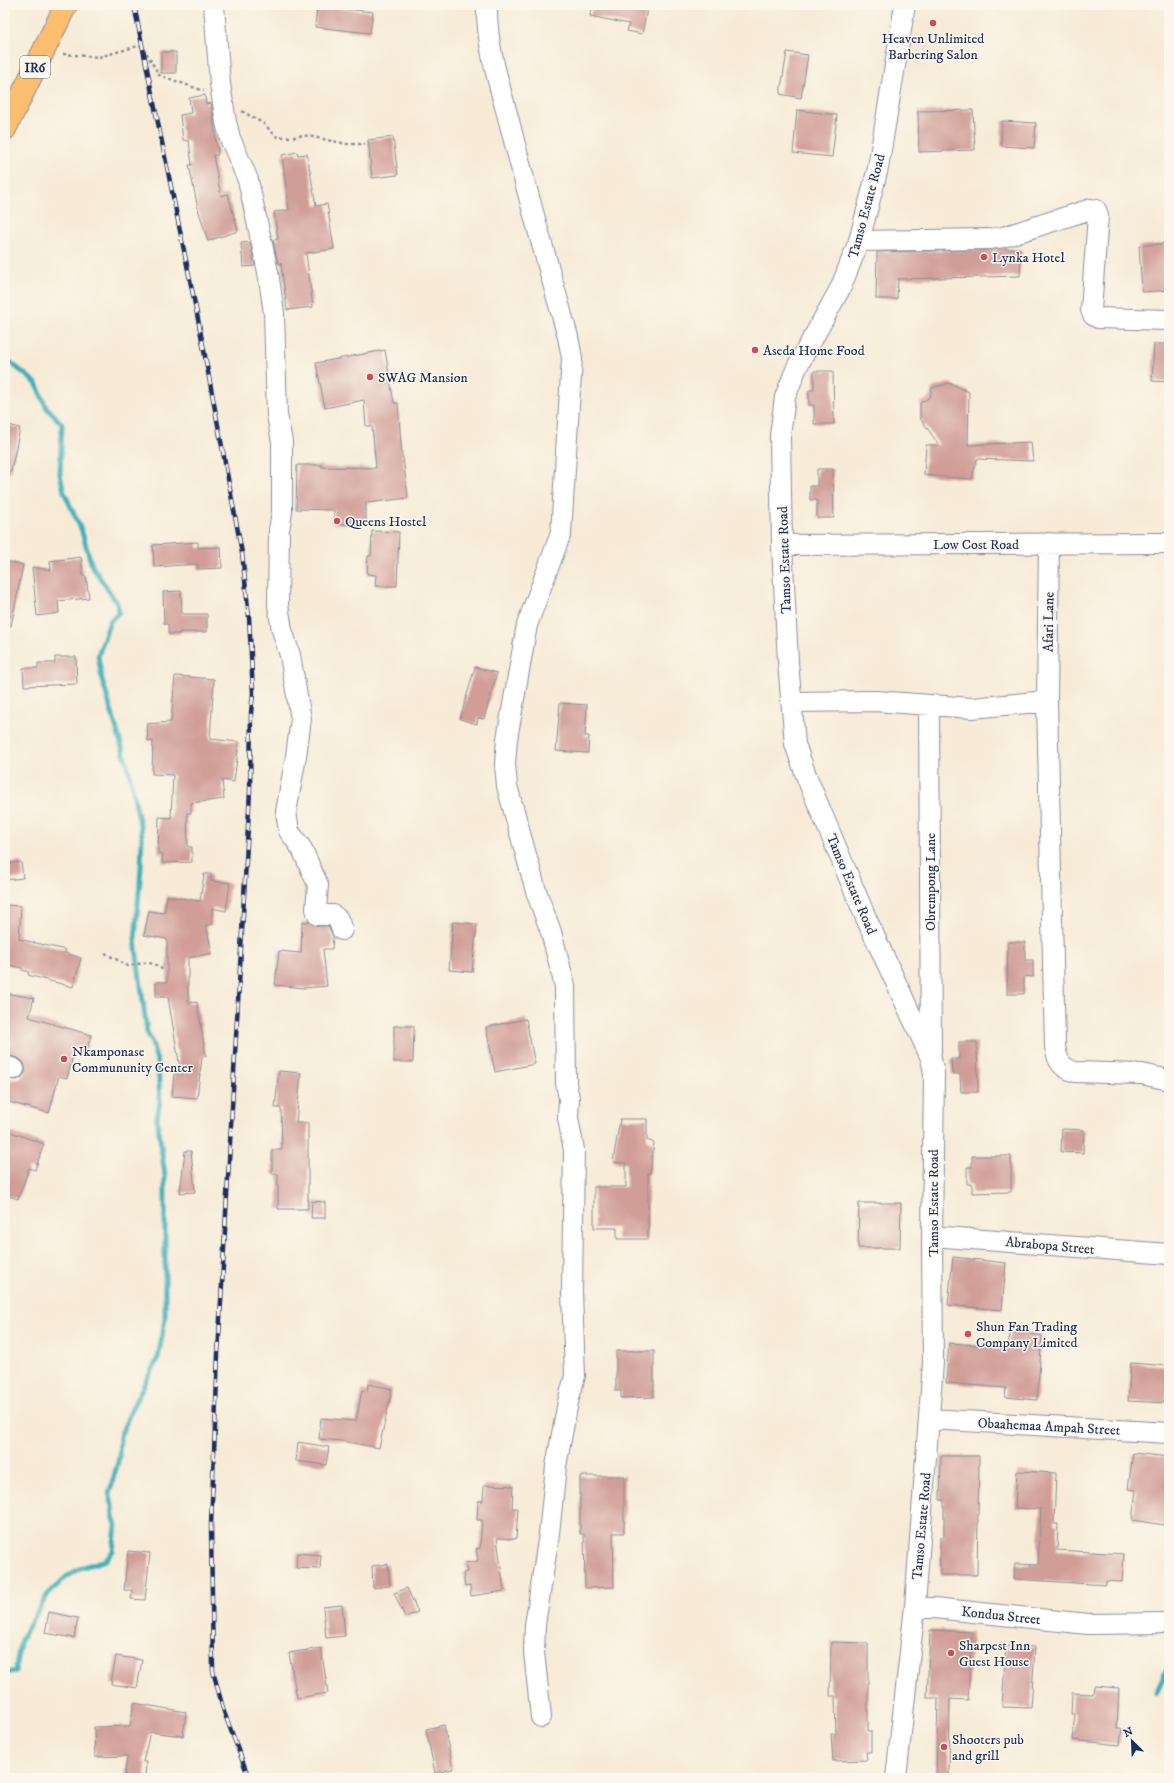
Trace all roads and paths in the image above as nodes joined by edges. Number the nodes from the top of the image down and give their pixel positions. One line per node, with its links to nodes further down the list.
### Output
1 (66, 5): 5 (main road, IR6)
2 (214, 5): 6 (street)
3 (487, 5): 28 (street)
4 (905, 5): 9 (street, Tamso Estate Road)
5 (42, 52): 6 (path); 7 (main road, IR6)
6 (222, 99): 8 (path); 17 (street)
7 (5, 129)
8 (366, 144)
9 (859, 241): 10 (street); 13 (street, Tamso Estate Road)
10 (1169, 320)
11 (1049, 543): 12 (street, Low Cost Road); 13 (street, Low Cost Road); 14 (street, Afari Lane)
12 (1169, 543)
13 (782, 545): 15 (street, Tamso Estate Road)
14 (1047, 701): 16 (street); 21 (street, Afari Lane)
15 (791, 702): 16 (street); 20 (street, Tamso Estate Road)
16 (929, 706): 20 (street, Obrempong Lane)
17 (342, 930)
18 (106, 953): 19 (path)
19 (164, 971)
20 (931, 1058): 22 (street, Tamso Estate Road)
21 (1169, 1080)
22 (932, 1236): 23 (street, Abrabopa Street); 24 (street, Tamso Estate Road)
23 (1169, 1254)
24 (930, 1419): 25 (street, Obaahemaa Ampah Street); 26 (street, Tamso Estate Road)
25 (1169, 1433)
26 (915, 1606): 27 (street, Kondua Street); 29 (street, Tamso Estate Road)
27 (1169, 1622)
28 (541, 1717)
29 (896, 1778)

